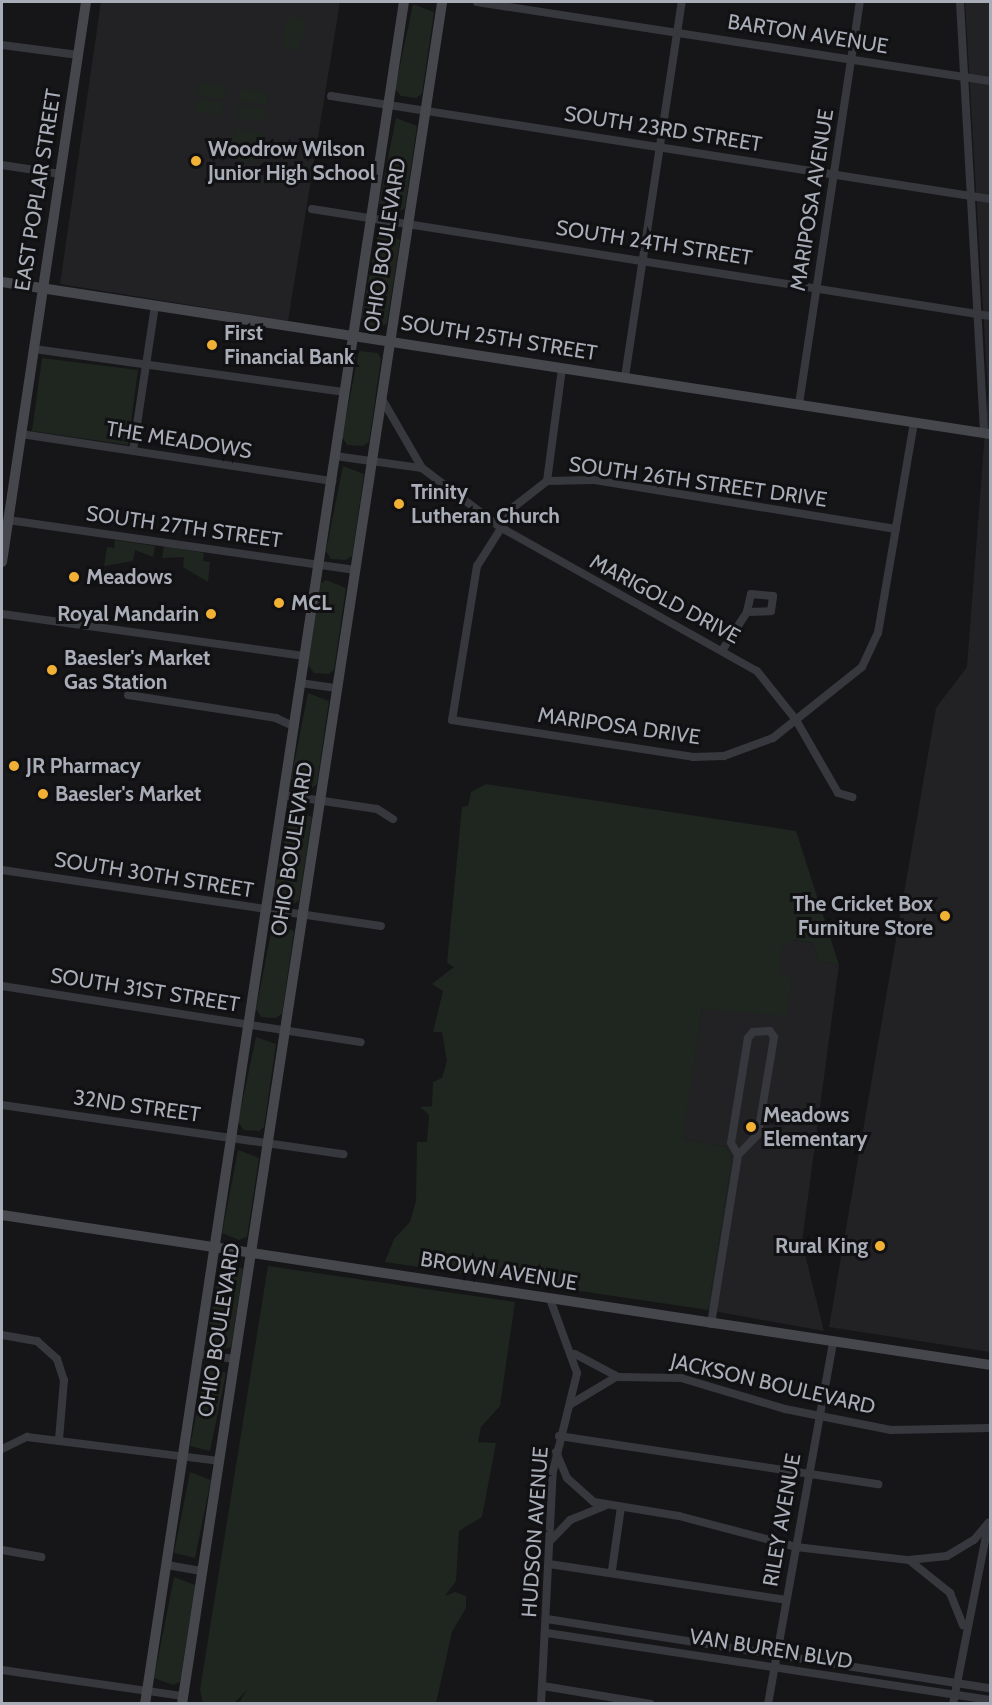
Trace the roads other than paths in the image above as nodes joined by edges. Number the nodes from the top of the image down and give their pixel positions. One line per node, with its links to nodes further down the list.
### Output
1 (86, 2): 10 (street, EAST POPLAR STREET)
2 (404, 2): 15 (street, OHIO BOULEVARD)
3 (442, 2): 16 (street, OHIO BOULEVARD)
4 (477, 2): 8 (street, BARTON AVENUE)
5 (682, 2): 8 (street)
6 (860, 2): 11 (street, MARIPOSA AVENUE)
7 (960, 2): 12 (street)
8 (678, 32): 11 (street, BARTON AVENUE); 17 (street)
9 (2, 45): 10 (street)
10 (78, 55): 20 (street, EAST POPLAR STREET)
11 (852, 59): 12 (street, BARTON AVENUE); 19 (street, MARIPOSA AVENUE)
12 (964, 78): 13 (street, BARTON AVENUE); 21 (street)
13 (990, 81)
14 (330, 96): 15 (street, SOUTH 23RD STREET)
15 (388, 104): 16 (street, SOUTH 23RD STREET); 24 (street, OHIO BOULEVARD)
16 (426, 109): 17 (street, SOUTH 23RD STREET); 25 (street, OHIO BOULEVARD)
17 (661, 147): 19 (street, SOUTH 23RD STREET); 26 (street)
18 (2, 165): 20 (street)
19 (834, 173): 21 (street, SOUTH 23RD STREET); 28 (street, MARIPOSA AVENUE)
20 (60, 174): 29 (street, EAST POPLAR STREET)
21 (971, 196): 22 (street, SOUTH 23RD STREET); 31 (street)
22 (990, 199)
23 (312, 208): 24 (street, SOUTH 24TH STREET)
24 (371, 218): 25 (street, SOUTH 24TH STREET); 33 (street, OHIO BOULEVARD)
25 (409, 224): 26 (street, SOUTH 24TH STREET); 34 (street, OHIO BOULEVARD)
26 (643, 260): 28 (street, SOUTH 24TH STREET); 38 (street)
27 (2, 282): 29 (street, SOUTH 25TH STREET)
28 (817, 288): 31 (street, SOUTH 24TH STREET); 41 (street, MARIPOSA AVENUE)
29 (42, 289): 30 (street, SOUTH 25TH STREET); 35 (street, EAST POPLAR STREET)
30 (155, 306): 33 (street, SOUTH 25TH STREET); 36 (street)
31 (977, 314): 32 (street, SOUTH 24TH STREET); 43 (street)
32 (990, 316)
33 (354, 336): 34 (street, SOUTH 25TH STREET); 39 (street, OHIO BOULEVARD)
34 (390, 341): 37 (street, SOUTH 25TH STREET); 40 (street, OHIO BOULEVARD)
35 (34, 349): 36 (street); 44 (street, EAST POPLAR STREET)
36 (146, 364): 39 (street); 45 (street)
37 (562, 368): 38 (street, SOUTH 25TH STREET); 49 (street)
38 (625, 377): 41 (street, SOUTH 25TH STREET)
39 (345, 392): 46 (street, OHIO BOULEVARD)
40 (382, 399): 47 (street, OHIO BOULEVARD); 48 (street, MARIGOLD DRIVE)
41 (799, 404): 42 (street, SOUTH 25TH STREET)
42 (914, 422): 43 (street, SOUTH 25TH STREET); 53 (street, MARIPOSA DRIVE)
43 (987, 433)
44 (21, 434): 45 (street, THE MEADOWS); 51 (street, EAST POPLAR STREET)
45 (133, 451): 50 (street, THE MEADOWS)
46 (335, 456): 47 (street, MARIGOLD DRIVE); 50 (street, OHIO BOULEVARD)
47 (372, 461): 48 (street, MARIGOLD DRIVE); 56 (street, OHIO BOULEVARD)
48 (422, 468): 52 (street, MARIGOLD DRIVE)
49 (547, 481): 52 (street, SOUTH 26TH STREET DRIVE); 53 (street, SOUTH 26TH STREET DRIVE)
50 (332, 482): 55 (street, OHIO BOULEVARD)
51 (8, 520): 54 (street, EAST POPLAR STREET); 55 (street, SOUTH 27TH STREET)
52 (500, 527): 59 (street, MARIGOLD DRIVE); 64 (street, SOUTH 26TH STREET DRIVE)
53 (896, 529): 65 (street, MARIPOSA DRIVE)
54 (2, 562)
55 (320, 565): 56 (street, SOUTH 27TH STREET); 60 (street, OHIO BOULEVARD)
56 (355, 570): 62 (street, OHIO BOULEVARD)
57 (747, 612): 59 (street)
58 (2, 614): 60 (street)
59 (723, 649): 65 (street, MARIGOLD DRIVE)
60 (304, 656): 61 (street, OHIO BOULEVARD)
61 (300, 683): 62 (street); 66 (street, OHIO BOULEVARD)
62 (337, 688): 69 (street, OHIO BOULEVARD)
63 (128, 695): 66 (street)
64 (452, 720): 65 (street, MARIPOSA DRIVE)
65 (796, 720): 68 (street, MARIGOLD DRIVE)
66 (293, 726): 67 (street, OHIO BOULEVARD)
67 (283, 795): 69 (street); 72 (street, OHIO BOULEVARD)
68 (852, 797)
69 (320, 801): 70 (street); 73 (street, OHIO BOULEVARD)
70 (393, 819)
71 (2, 870): 72 (street, SOUTH 30TH STREET)
72 (265, 910): 73 (street, SOUTH 30TH STREET); 76 (street, OHIO BOULEVARD)
73 (302, 916): 74 (street, SOUTH 30TH STREET); 77 (street, OHIO BOULEVARD)
74 (381, 926)
75 (2, 987): 76 (street, SOUTH 31ST STREET)
76 (248, 1024): 77 (street, SOUTH 31ST STREET); 80 (street, OHIO BOULEVARD)
77 (284, 1029): 78 (street, SOUTH 31ST STREET); 81 (street, OHIO BOULEVARD)
78 (361, 1042)
79 (2, 1105): 80 (street, 32ND STREET)
80 (231, 1138): 81 (street, 32ND STREET); 85 (street, OHIO BOULEVARD)
81 (267, 1144): 82 (street, 32ND STREET); 86 (street, OHIO BOULEVARD)
82 (343, 1154)
83 (738, 1155): 83 (street); 88 (street)
84 (2, 1215): 85 (street, BROWN AVENUE)
85 (215, 1247): 86 (street, BROWN AVENUE); 91 (street, OHIO BOULEVARD)
86 (251, 1252): 87 (street, BROWN AVENUE); 93 (street, OHIO BOULEVARD)
87 (550, 1299): 88 (street, BROWN AVENUE); 92 (street, HUDSON AVENUE)
88 (711, 1324): 90 (street, BROWN AVENUE)
89 (2, 1335): 100 (street)
90 (833, 1343): 94 (street, BROWN AVENUE); 97 (street, RILEY AVENUE)
91 (199, 1354): 93 (street); 103 (street, OHIO BOULEVARD)
92 (574, 1354): 95 (street, JACKSON BOULEVARD); 96 (street, HUDSON AVENUE)
93 (235, 1359): 104 (street, OHIO BOULEVARD)
94 (990, 1365)
95 (618, 1377): 96 (street); 97 (street, JACKSON BOULEVARD)
96 (571, 1404): 99 (street, HUDSON AVENUE)
97 (819, 1416): 98 (street, JACKSON BOULEVARD); 105 (street, RILEY AVENUE)
98 (990, 1428)
99 (559, 1436): 102 (street, HUDSON AVENUE); 105 (street)
100 (59, 1440): 101 (street); 103 (street)
101 (2, 1449)
102 (556, 1452): 107 (street); 110 (street, HUDSON AVENUE)
103 (183, 1456): 104 (street); 116 (street, OHIO BOULEVARD)
104 (219, 1461): 118 (street, OHIO BOULEVARD)
105 (809, 1474): 106 (street); 111 (street, RILEY AVENUE)
106 (878, 1484)
107 (604, 1506): 108 (street); 110 (street)
108 (621, 1508): 111 (street); 117 (street)
109 (990, 1520): 114 (street); 121 (street)
110 (550, 1541): 115 (street, HUDSON AVENUE)
111 (796, 1547): 114 (street); 119 (street, RILEY AVENUE)
112 (2, 1550): 113 (street)
113 (41, 1557)
114 (909, 1560): 121 (street)
115 (549, 1564): 117 (street); 120 (street, HUDSON AVENUE)
116 (167, 1565): 118 (street); 129 (street, OHIO BOULEVARD)
117 (612, 1570): 119 (street)
118 (202, 1571): 130 (street, OHIO BOULEVARD)
119 (786, 1600): 123 (street, RILEY AVENUE)
120 (547, 1619): 122 (street, HUDSON AVENUE); 123 (street)
121 (964, 1629): 126 (street)
122 (547, 1633): 124 (street, VAN BUREN BLVD); 127 (street, HUDSON AVENUE)
123 (776, 1656): 124 (street, RILEY AVENUE); 126 (street)
124 (774, 1668): 131 (street, VAN BUREN BLVD); 136 (street, RILEY AVENUE)
125 (2, 1670): 129 (street)
126 (955, 1683): 128 (street); 131 (street)
127 (543, 1686): 134 (street, HUDSON AVENUE); 135 (street)
128 (990, 1688)
129 (147, 1691): 130 (street); 133 (street, OHIO BOULEVARD)
130 (182, 1700)
131 (953, 1700): 132 (street, VAN BUREN BLVD)
132 (990, 1700)
133 (145, 1704)
134 (541, 1704)
135 (650, 1704)
136 (768, 1704)

